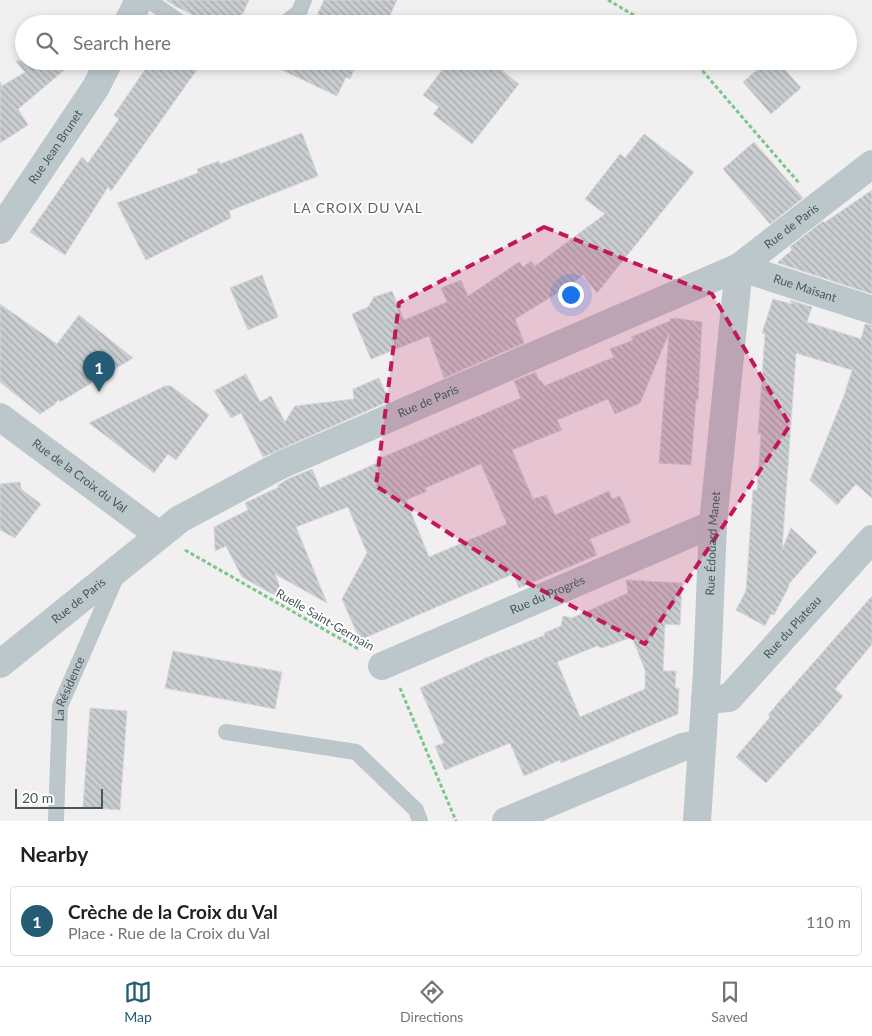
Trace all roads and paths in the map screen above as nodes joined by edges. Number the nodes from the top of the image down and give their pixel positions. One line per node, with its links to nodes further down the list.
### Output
1 (139, 0): 5 (street)
2 (148, 0): 6 (lane)
3 (304, 0): 7 (lane)
4 (608, 0): 8 (path)
5 (132, 15)
6 (170, 15)
7 (295, 15)
8 (634, 15)
9 (104, 70): 13 (street, Rue Jean Brunet)
10 (702, 70): 12 (path)
11 (872, 164): 12 (street, Rue de Paris)
12 (818, 204): 14 (street, Rue de Paris)
13 (0, 230)
14 (739, 267): 15 (street, Rue Maisant); 17 (street, Rue Édouard Manet); 18 (street, Rue de Paris)
15 (872, 310)
16 (0, 417): 18 (street, Rue de la Croix du Val)
17 (713, 524): 22 (street, Rue du Progrès); 23 (street, Rue Édouard Manet)
18 (159, 535): 20 (street, Rue de Paris); 22 (path, Ruelle Saint-Germain)
19 (872, 539): 23 (street, Rue du Plateau)
20 (121, 566): 21 (street, Rue de Paris); 26 (lane, La Résidence)
21 (0, 664)
22 (382, 666): 28 (path, Ruelle Saint-Germain)
23 (705, 700): 25 (street, Rue Édouard Manet)
24 (226, 732): 27 (lane)
25 (702, 743): 29 (street); 30 (street, Rue Édouard Manet)
26 (56, 821)
27 (420, 821)
28 (456, 821)
29 (506, 821)
30 (697, 821)

